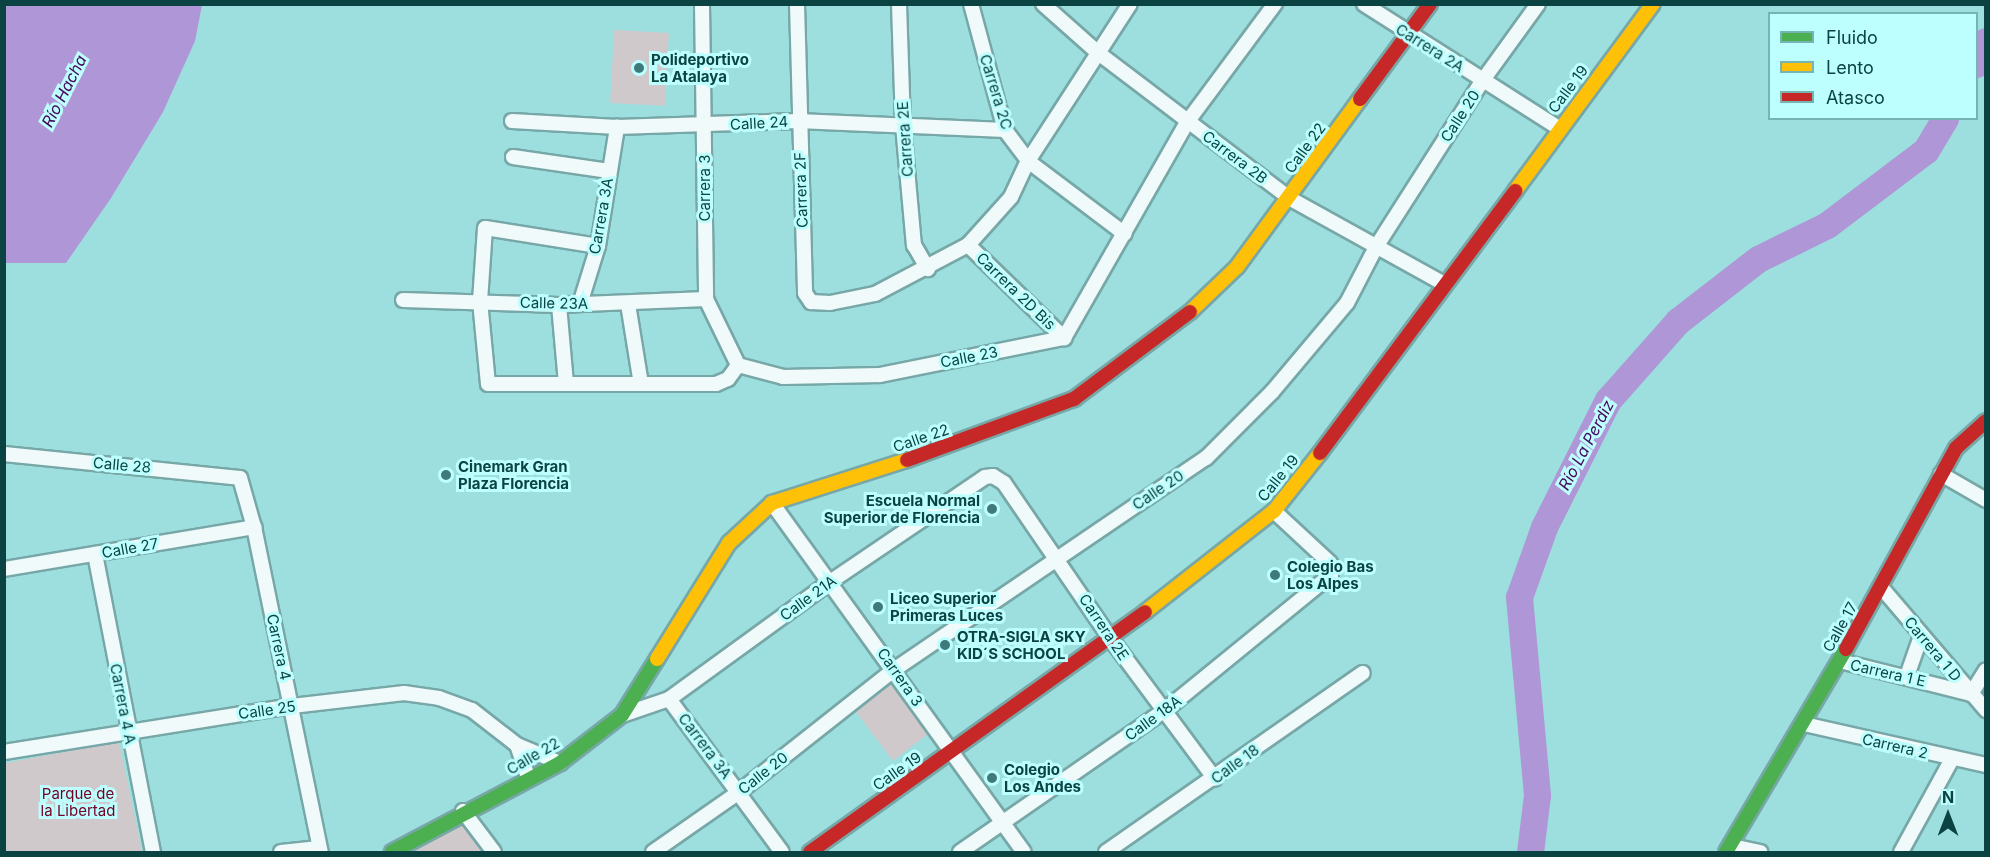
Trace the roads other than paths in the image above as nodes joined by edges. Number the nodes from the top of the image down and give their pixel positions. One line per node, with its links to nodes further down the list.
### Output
1 (702, 4): 18 (street, Carrera 3)
2 (797, 4): 16 (street, Carrera 2F)
3 (899, 4): 19 (street, Carrera 2E)
4 (971, 4): 22 (street, Carrera 2C)
5 (1042, 4): 13 (street, Carrera 2B)
6 (1130, 4): 13 (street)
7 (1275, 4): 17 (street)
8 (1364, 4): 12 (street, Carrera 2A)
9 (1430, 4): 12 (main road, Calle 22)
10 (1538, 4): 14 (street, Calle 20)
11 (1653, 4): 21 (main road, Calle 19)
12 (1407, 35): 14 (street, Carrera 2A); 26 (main road, Calle 22)
13 (1097, 52): 17 (street, Carrera 2B); 24 (street)
14 (1483, 80): 21 (street, Carrera 2A); 30 (street, Calle 20)
15 (512, 121): 20 (street, Calle 24)
16 (798, 121): 18 (street, Calle 24); 19 (street, Calle 24); 31 (street, Carrera 2F)
17 (1188, 121): 26 (street, Carrera 2B); 27 (street)
18 (705, 125): 20 (street, Calle 24); 33 (street, Carrera 3)
19 (903, 125): 22 (street, Calle 24); 31 (street, Carrera 2E)
20 (618, 127): 25 (street, Carrera 3A)
21 (1559, 128): 32 (main road, Calle 19)
22 (1005, 130): 24 (street, Carrera 2C)
23 (513, 157): 25 (street)
24 (1028, 161): 27 (street, Carrera 2C); 28 (street)
25 (609, 171): 29 (street, Carrera 3A)
26 (1289, 198): 30 (street, Carrera 2B); 49 (main road, Calle 22)
27 (1125, 234): 39 (street)
28 (968, 245): 31 (street); 39 (street, Carrera 2D Bis)
29 (597, 246): 35 (street); 36 (street, Carrera 3A)
30 (1376, 247): 32 (street, Carrera 2B); 53 (street, Calle 20)
31 (928, 269)
32 (1444, 284): 50 (main road, Calle 19)
33 (706, 299): 37 (street, Calle 23A); 40 (street, Carrera 3)
34 (403, 300): 35 (street, Calle 23A)
35 (480, 301): 38 (street, Calle 23A); 41 (street)
36 (580, 304): 37 (street, Calle 23A); 38 (street, Calle 23A)
37 (628, 304): 42 (street)
38 (559, 305): 41 (street)
39 (1064, 338): 40 (street, Calle 23)
40 (738, 365): 42 (street)
41 (566, 384): 42 (street)
42 (641, 384)
43 (1986, 421): 45 (main road, Calle 17)
44 (4, 454): 47 (street, Calle 28)
45 (1941, 474): 48 (street); 56 (main road, Calle 17)
46 (993, 476): 53 (street, Carrera 2E); 55 (street, Calle 21A)
47 (240, 478): 51 (street, Carrera 4)
48 (1986, 500)
49 (772, 503): 55 (street, Carrera 3); 69 (main road, Calle 22)
50 (1274, 511): 58 (main road, Calle 19); 68 (street, Calle 18A)
51 (254, 526): 52 (street, Calle 27); 66 (street, Carrera 4)
52 (95, 554): 54 (street, Calle 27); 71 (street, Carrera 4 A)
53 (1056, 557): 58 (street, Carrera 2E); 60 (street, Calle 20)
54 (4, 569)
55 (830, 582): 60 (street, Carrera 3); 65 (street, Calle 21A)
56 (1881, 587): 57 (street, Carrera 1 D); 59 (main road, Calle 17)
57 (1921, 636): 63 (street); 64 (street, Carrera 1 D)
58 (1111, 639): 68 (street, Carrera 2E); 74 (main road, Calle 19)
59 (1840, 662): 63 (street, Carrera 1 E); 70 (main road, Calle 17)
60 (895, 669): 74 (street, Carrera 3); 80 (street, Calle 20)
61 (1986, 670): 64 (street)
62 (1363, 673): 79 (street, Calle 18)
63 (1907, 676): 64 (street, Carrera 1 E)
64 (1971, 694): 67 (street, Carrera 1 D)
65 (669, 699): 69 (street, Calle 21A); 80 (street, Carrera 3A)
66 (292, 706): 71 (street, Calle 25); 72 (street, Calle 25); 84 (street, Carrera 4)
67 (1986, 710)
68 (1164, 711): 79 (street, Carrera 2E); 82 (street, Calle 18A)
69 (622, 715): 76 (main road, Calle 22)
70 (1804, 724): 75 (street, Carrera 2); 83 (main road, Calle 17)
71 (128, 730): 73 (street, Calle 25); 85 (street, Carrera 4 A)
72 (517, 745): 76 (street, Calle 25); 78 (street)
73 (4, 752)
74 (952, 752): 82 (street, Carrera 3); 91 (main road, Calle 19)
75 (1952, 759): 77 (street, Carrera 2); 96 (street)
76 (560, 763): 78 (main road, Calle 22)
77 (1986, 765)
78 (529, 779): 81 (main road, Calle 22)
79 (1215, 779): 94 (street, Calle 18)
80 (739, 792): 89 (street, Calle 20); 90 (street, Carrera 3A)
81 (464, 811): 87 (main road, Calle 22); 88 (street)
82 (1005, 823): 92 (street, Calle 18A); 93 (street, Carrera 3)
83 (1729, 849): 95 (street)
84 (320, 850): 86 (street)
85 (153, 852)
86 (281, 852)
87 (392, 852)
88 (495, 852)
89 (653, 852)
90 (782, 852)
91 (810, 852)
92 (960, 852)
93 (1024, 852)
94 (1106, 852)
95 (1760, 852)
96 (1901, 852)

